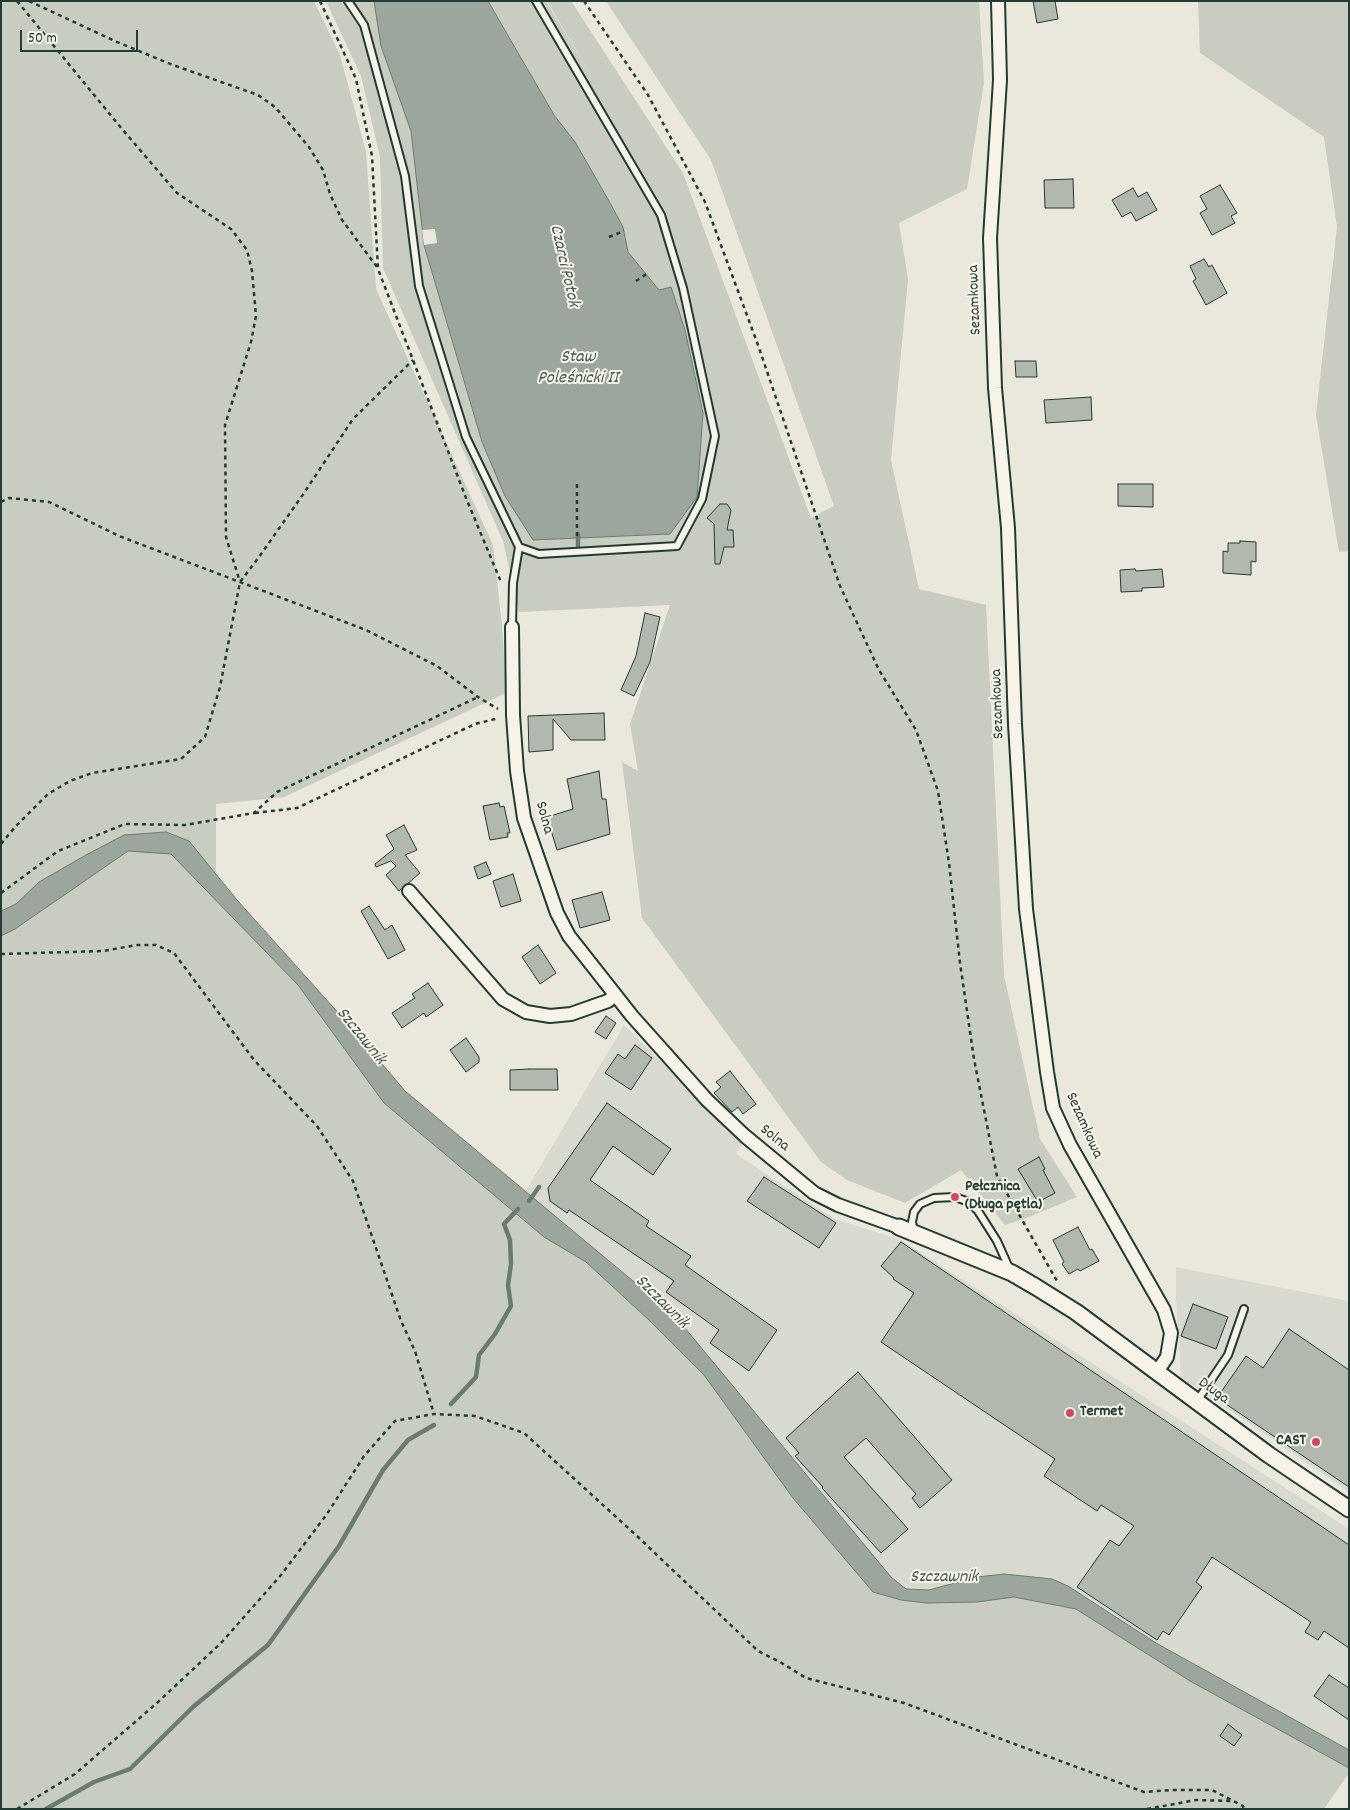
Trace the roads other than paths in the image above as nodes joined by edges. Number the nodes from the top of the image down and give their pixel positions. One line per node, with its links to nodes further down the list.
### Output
1 (348, 1): 4 (lane)
2 (536, 1): 4 (lane)
3 (998, 1): 12 (street, Sezamkowa)
4 (519, 547): 5 (lane)
5 (512, 627): 7 (street, Solna)
6 (409, 891): 7 (street)
7 (614, 996): 8 (street, Solna)
8 (899, 1227): 9 (street, Długa)
9 (914, 1234): 10 (street, Długa); 10 (lane)
10 (1012, 1273): 12 (street, Długa)
11 (1244, 1309): 13 (lane)
12 (1157, 1372): 13 (street, Długa)
13 (1196, 1402): 14 (street, Długa)
14 (1349, 1509)

